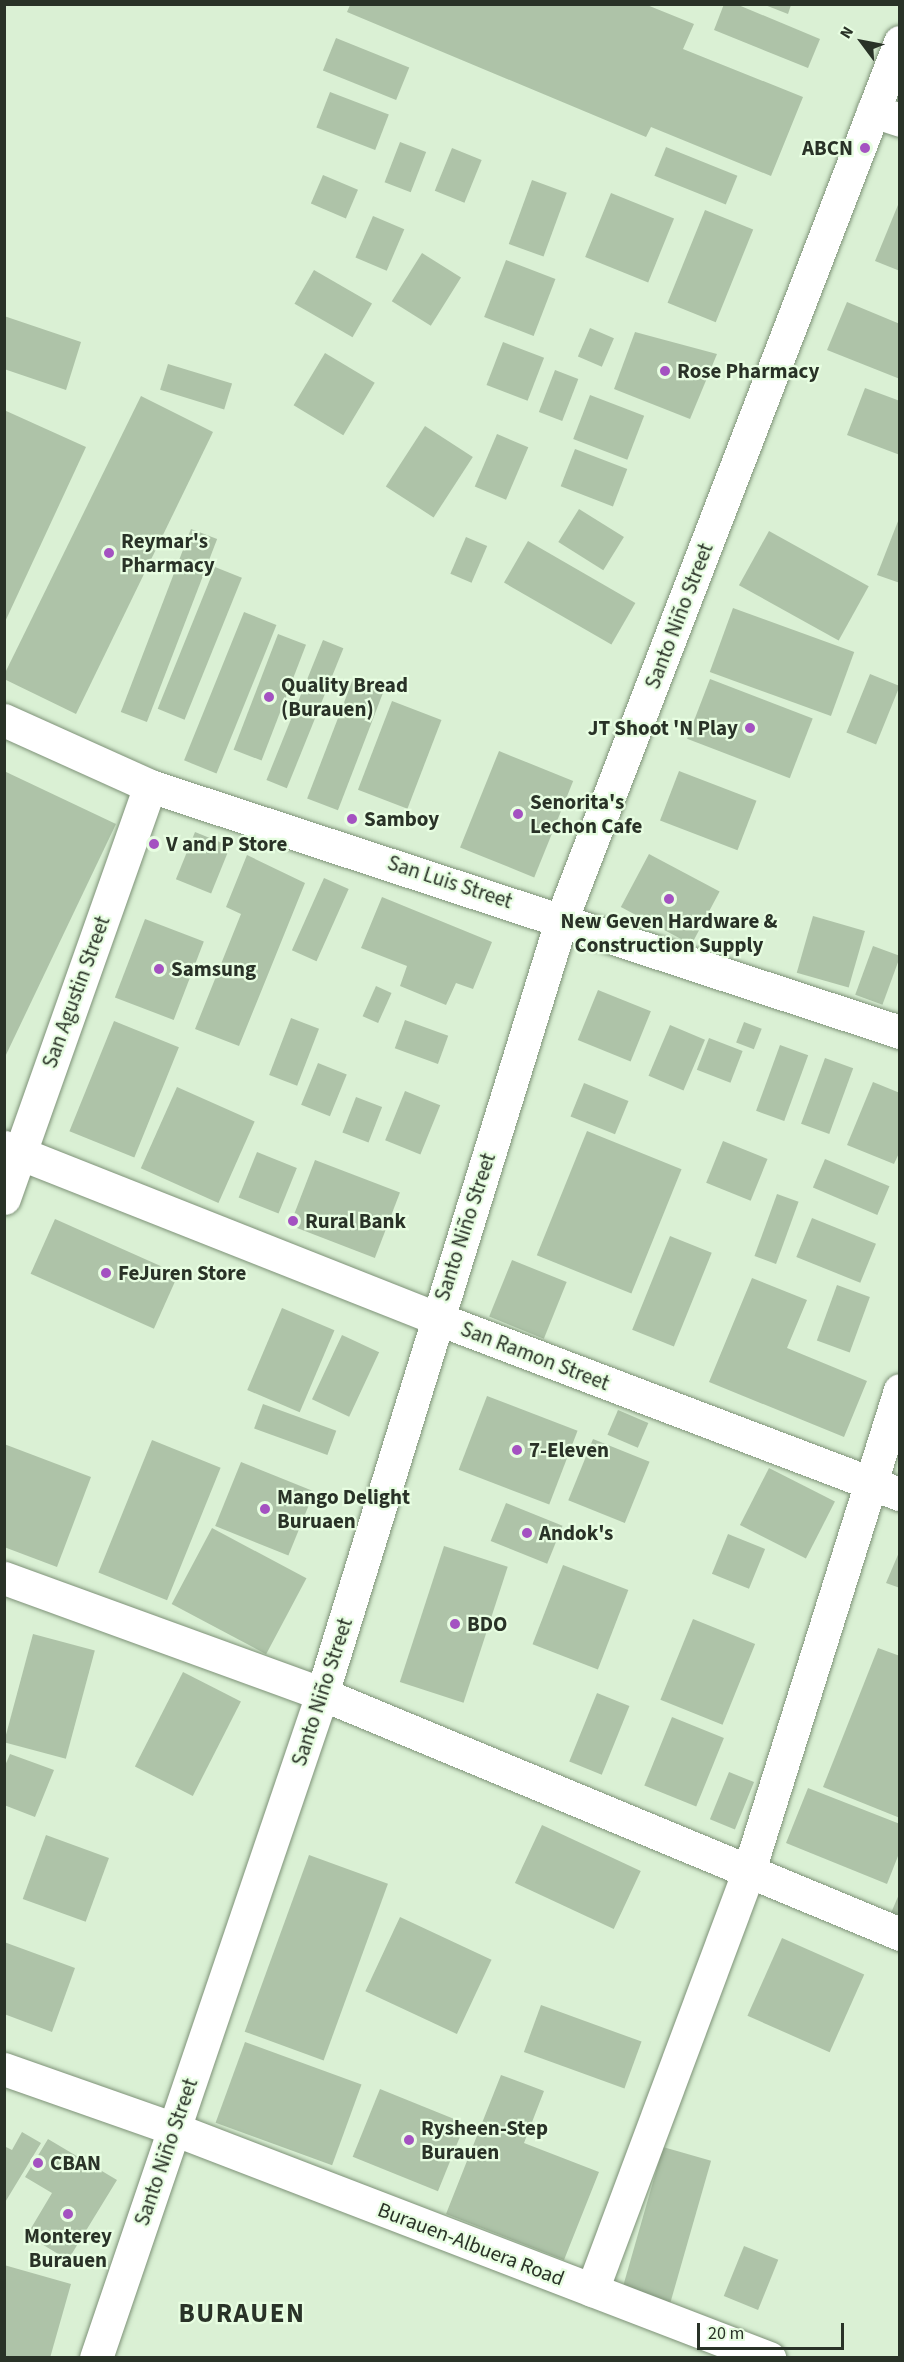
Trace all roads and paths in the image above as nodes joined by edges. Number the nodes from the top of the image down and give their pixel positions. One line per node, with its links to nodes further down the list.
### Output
1 (900, 42): 2 (street, Santo Niño Street)
2 (886, 116): 5 (street, Santo Niño Street)
3 (4, 720): 4 (street, San Luis Street)
4 (150, 786): 5 (street, San Luis Street); 7 (street, San Agustin Street)
5 (562, 918): 6 (street, San Luis Street); 9 (street, Santo Niño Street)
6 (900, 1032)
7 (11, 1151): 8 (street, San Agustin Street); 9 (street, San Ramon Street)
8 (4, 1198)
9 (436, 1318): 11 (street, San Ramon Street); 14 (street, Santo Niño Street)
10 (900, 1390): 11 (street)
11 (869, 1483): 12 (street, San Ramon Street); 15 (street)
12 (900, 1494)
13 (4, 1578): 14 (street)
14 (322, 1694): 15 (street); 18 (street, Santo Niño Street)
15 (749, 1870): 16 (street); 19 (street)
16 (900, 1934)
17 (4, 2069): 18 (street, Burauen-Albuera Road)
18 (174, 2129): 19 (street, Burauen-Albuera Road); 20 (street, Santo Niño Street)
19 (592, 2290): 21 (street, Burauen-Albuera Road)
20 (96, 2358)
21 (769, 2358)

